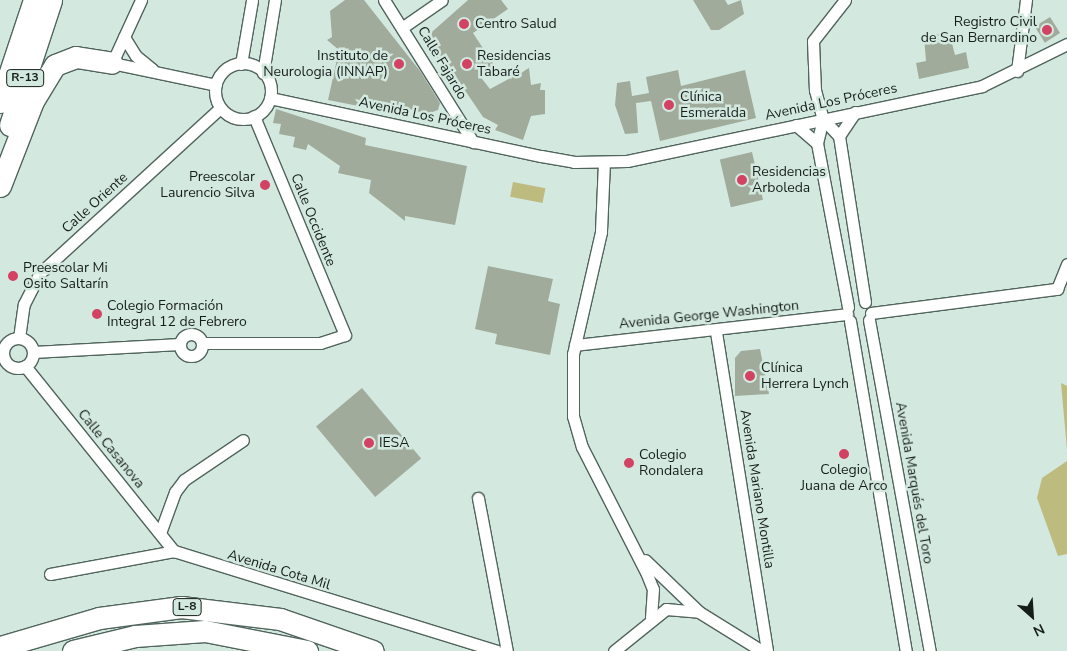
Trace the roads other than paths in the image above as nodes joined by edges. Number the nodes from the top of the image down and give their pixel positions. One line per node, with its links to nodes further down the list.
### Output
1 (34, 0): 20 (highway, R-13)
2 (51, 0): 29 (highway, R-13)
3 (141, 0): 11 (street)
4 (252, 0): 14 (street)
5 (275, 0): 17 (street)
6 (384, 0): 10 (street, Calle Fajardo)
7 (442, 0): 10 (street)
8 (845, 0): 24 (street)
9 (1026, 0): 16 (street)
10 (403, 27): 27 (street, Calle Fajardo)
11 (124, 37): 13 (street); 15 (street)
12 (1067, 44): 16 (street, Avenida Los Próceres)
13 (112, 63): 15 (street); 31 (highway)
14 (241, 64): 17 (street); 18 (street)
15 (154, 70): 18 (street)
16 (1018, 71): 22 (street, Avenida Los Próceres)
17 (263, 73): 19 (street)
18 (216, 86): 21 (street)
19 (270, 98): 23 (street); 27 (street, Avenida Los Próceres)
20 (0, 102)
21 (220, 108): 23 (street); 38 (street, Calle Oriente)
22 (855, 112): 24 (street, Avenida Los Próceres); 26 (street)
23 (254, 116): 39 (street, Calle Occidente)
24 (823, 119): 25 (street, Avenida Los Próceres); 26 (street); 28 (street)
25 (796, 125): 28 (street); 30 (street, Avenida Los Próceres)
26 (839, 136): 34 (street, Avenida Marqués del Toro)
27 (473, 142): 30 (street, Avenida Los Próceres)
28 (817, 142): 35 (street)
29 (0, 156)
30 (604, 162): 41 (street)
31 (0, 186)
32 (1067, 264): 33 (street)
33 (1062, 292): 36 (street)
34 (865, 302): 35 (street); 36 (street, Avenida Marqués del Toro)
35 (848, 314): 36 (street); 37 (street, Avenida George Washington); 48 (street)
36 (870, 316): 47 (street, Avenida Marqués del Toro)
37 (716, 332): 41 (street, Avenida George Washington); 62 (street, Avenida Mariano Montilla)
38 (19, 338): 42 (street); 43 (street)
39 (203, 343): 40 (street); 40 (street)
40 (180, 344): 42 (street)
41 (575, 345): 50 (street)
42 (33, 352): 43 (street)
43 (25, 366): 46 (street, Calle Casanova)
44 (243, 440): 46 (street)
45 (478, 498): 59 (street)
46 (160, 533): 49 (street, Calle Casanova)
47 (909, 541): 48 (street); 64 (street, Avenida Marqués del Toro)
48 (888, 544): 63 (street)
49 (174, 551): 51 (street, Avenida Cota Mil); 58 (street, Avenida Cota Mil)
50 (637, 551): 52 (street); 53 (street)
51 (50, 574)
52 (700, 612): 53 (street); 61 (street)
53 (651, 619): 60 (street)
54 (0, 647): 57 (highway, L-8)
55 (73, 651): 56 (highway, L-8)
56 (307, 651)
57 (372, 651)
58 (497, 651)
59 (507, 651)
60 (614, 651)
61 (762, 651)
62 (767, 651)
63 (906, 651)
64 (930, 651)

